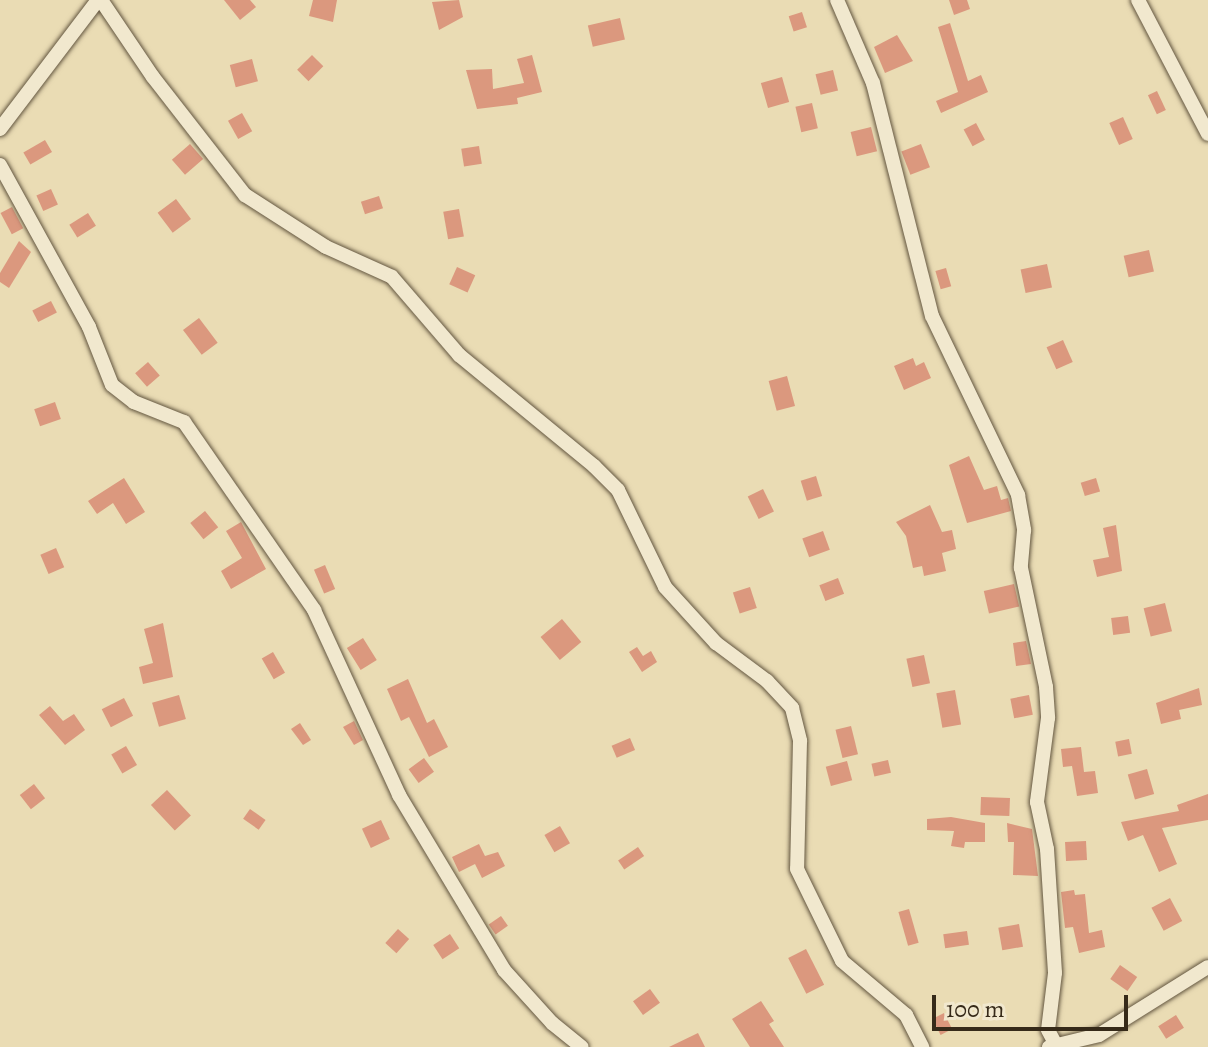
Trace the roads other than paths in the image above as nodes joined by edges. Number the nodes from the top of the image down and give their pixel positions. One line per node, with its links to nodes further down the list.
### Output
1 (99, 0): 4 (street); 10 (street)
2 (837, 0): 8 (street)
3 (1138, 0): 5 (street)
4 (0, 129)
5 (1208, 134)
6 (0, 165): 9 (street)
7 (1208, 967): 8 (street)
8 (1052, 1046)
9 (582, 1047)
10 (922, 1047)

